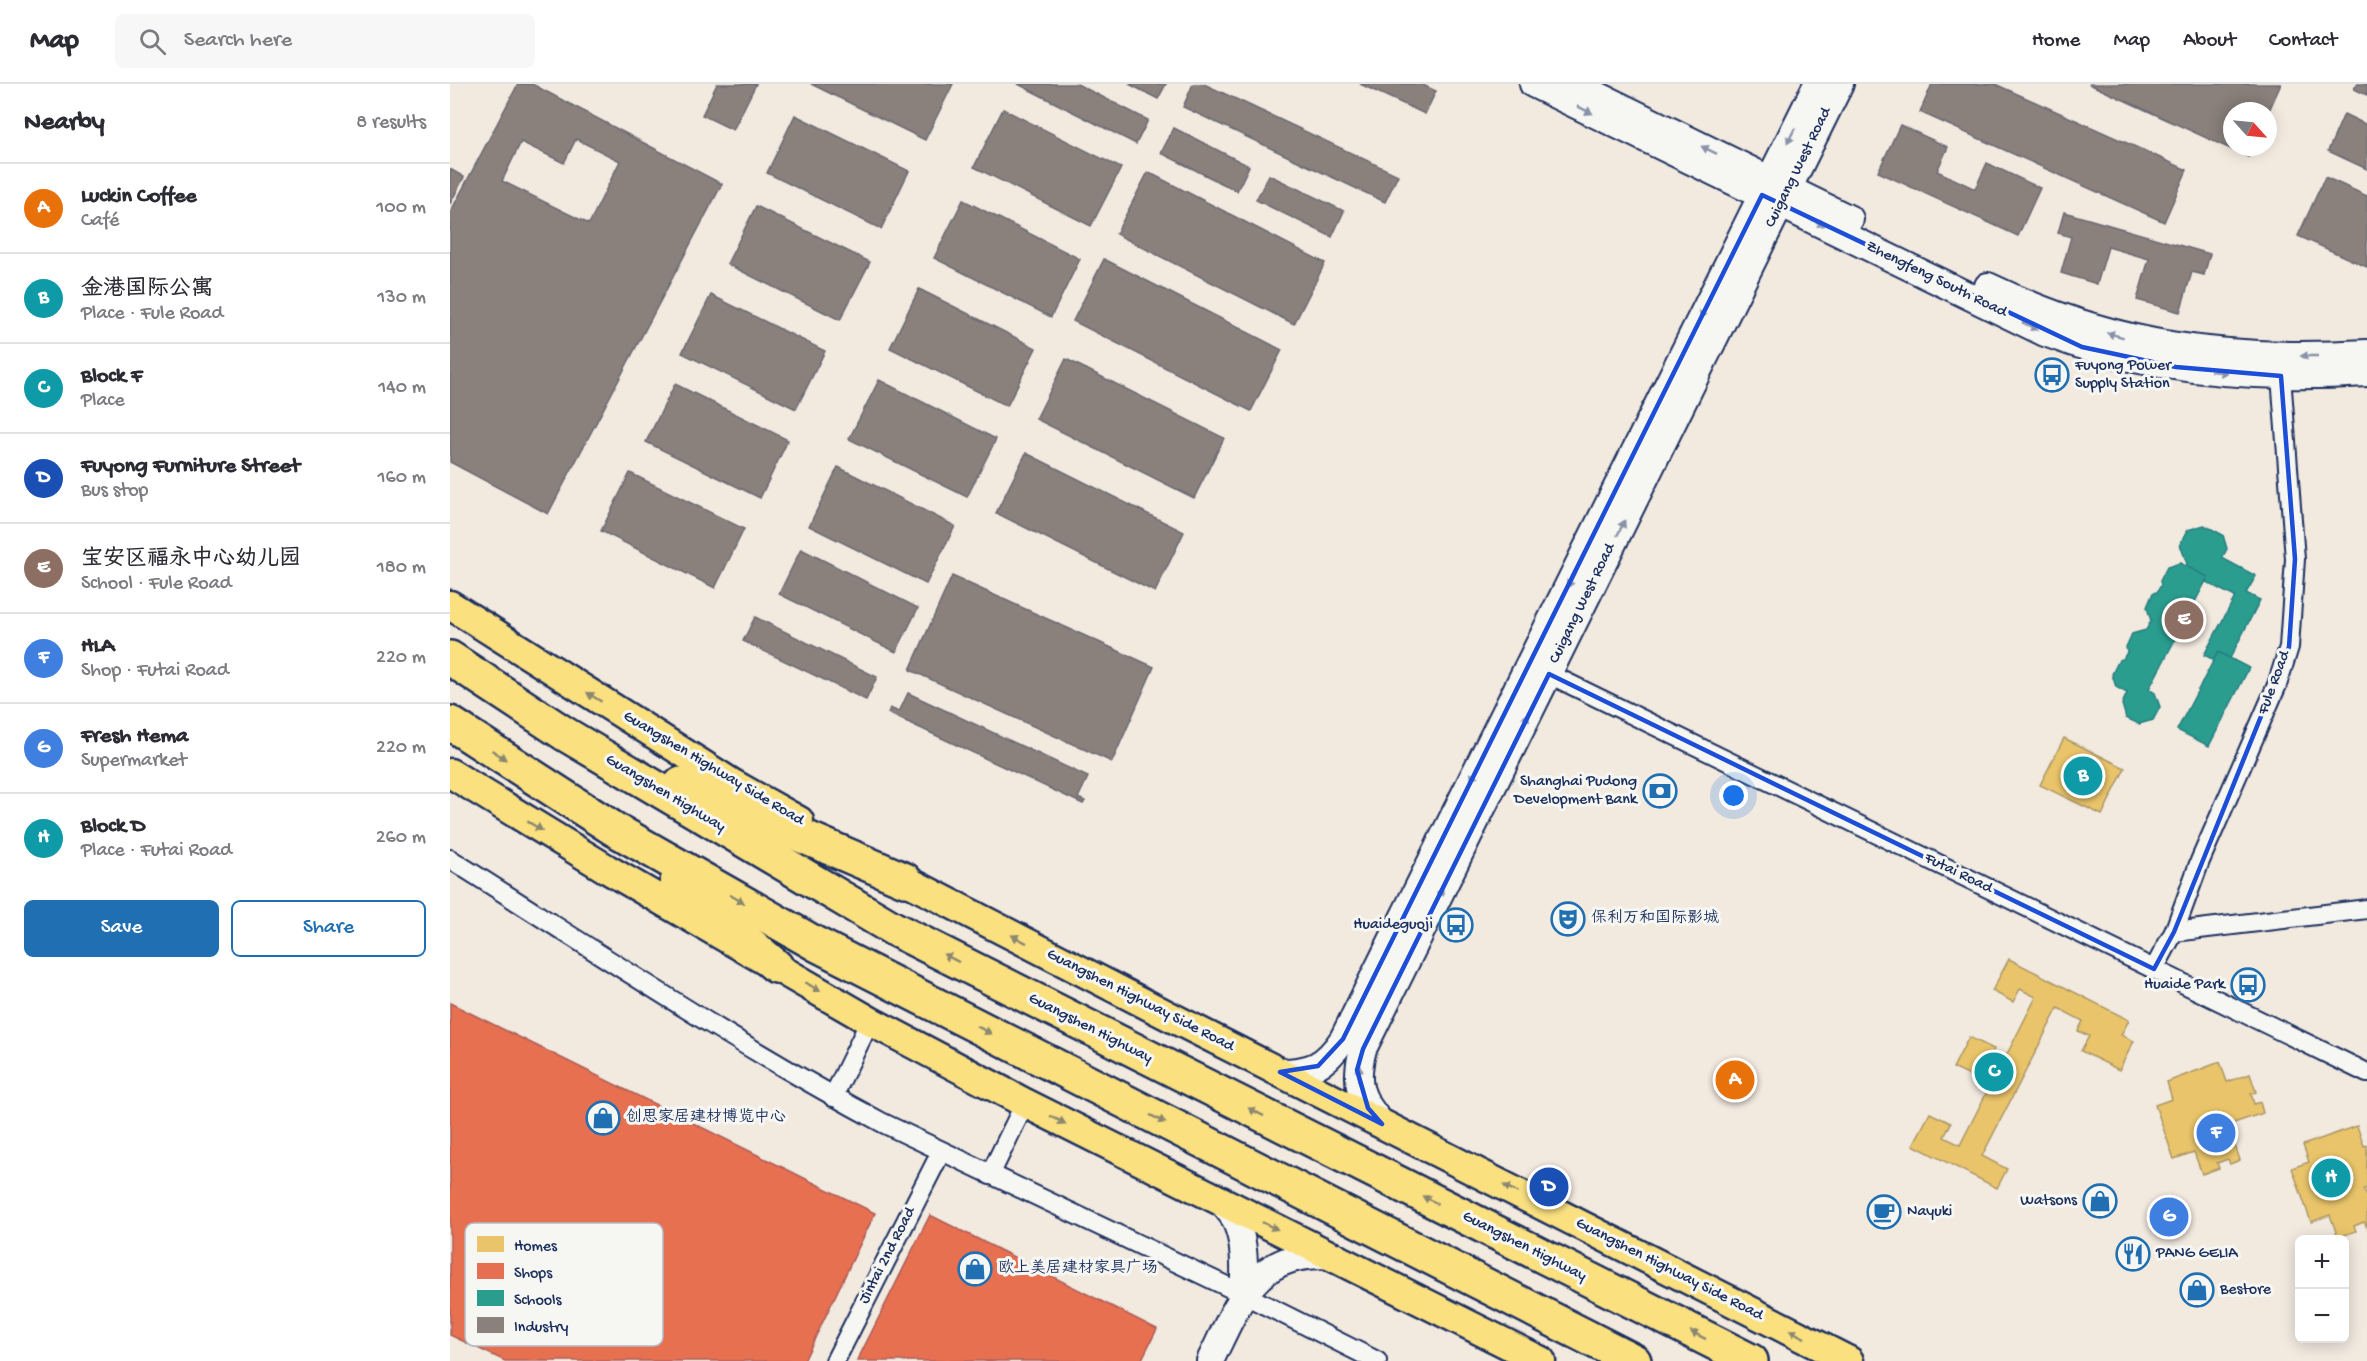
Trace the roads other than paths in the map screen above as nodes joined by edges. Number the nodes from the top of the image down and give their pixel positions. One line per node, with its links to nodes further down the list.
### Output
1 (1533, 84): 5 (main road, Zhengfeng South Road, one-way to 5)
2 (1575, 84): 5 (main road, Zhengfeng South Road, one-way to 2)
3 (1817, 84): 5 (main road, Cuigang West Road, one-way to 5)
4 (1840, 84): 5 (main road, Cuigang West Road)
5 (1775, 192): 6 (main road, Zhengfeng South Road, one-way to 5); 8 (main road, Zhengfeng South Road, one-way to 8); 11 (main road, Cuigang West Road, one-way to 5); 22 (main road, Cuigang West Road, one-way to 22)
6 (2367, 353)
7 (2367, 373): 8 (main road, Zhengfeng South Road)
8 (2281, 376): 19 (street, Fule Road)
9 (450, 605): 17 (main road, Guangshen Highway Side Road, one-way to 9)
10 (450, 658): 13 (highway, Guangshen Highway)
11 (1549, 674): 21 (street, Futai Road); 22 (main road, Cuigang West Road, one-way to 11)
12 (450, 723): 15 (highway, one-way to 15)
13 (565, 734): 17 (highway); 39 (highway, Guangshen Highway, one-way to 13)
14 (450, 773): 20 (main road, one-way to 20)
15 (614, 829): 20 (highway); 38 (highway, one-way to 38)
16 (450, 858): 26 (street)
17 (905, 880): 24 (main road, Guangshen Highway Side Road, one-way to 17)
18 (2367, 909): 19 (street)
19 (2174, 932): 21 (street, Fule Road)
20 (776, 966): 23 (main road, one-way to 23)
21 (2154, 969): 25 (street, Futai Road)
22 (1375, 1000): 24 (main road, Cuigang West Road); 28 (main road, Cuigang West Road, one-way to 22)
23 (870, 1022): 26 (street); 27 (main road)
24 (1280, 1072): 28 (main road, Guangshen Highway Side Road)
25 (2367, 1073)
26 (833, 1097): 29 (street)
27 (1025, 1103): 30 (street); 31 (main road, one-way to 31)
28 (1382, 1124): 40 (main road, Guangshen Highway Side Road, one-way to 28)
29 (941, 1152): 30 (street); 34 (street, Jintai 2nd Road)
30 (990, 1175): 33 (street)
31 (1222, 1203): 32 (main road, one-way to 32); 33 (main road)
32 (1335, 1256): 33 (main road); 37 (main road)
33 (1243, 1294): 35 (main road); 36 (street)
34 (835, 1361)
35 (1210, 1361)
36 (1377, 1361)
37 (1541, 1361)
38 (1634, 1361)
39 (1750, 1361)
40 (1849, 1361)

